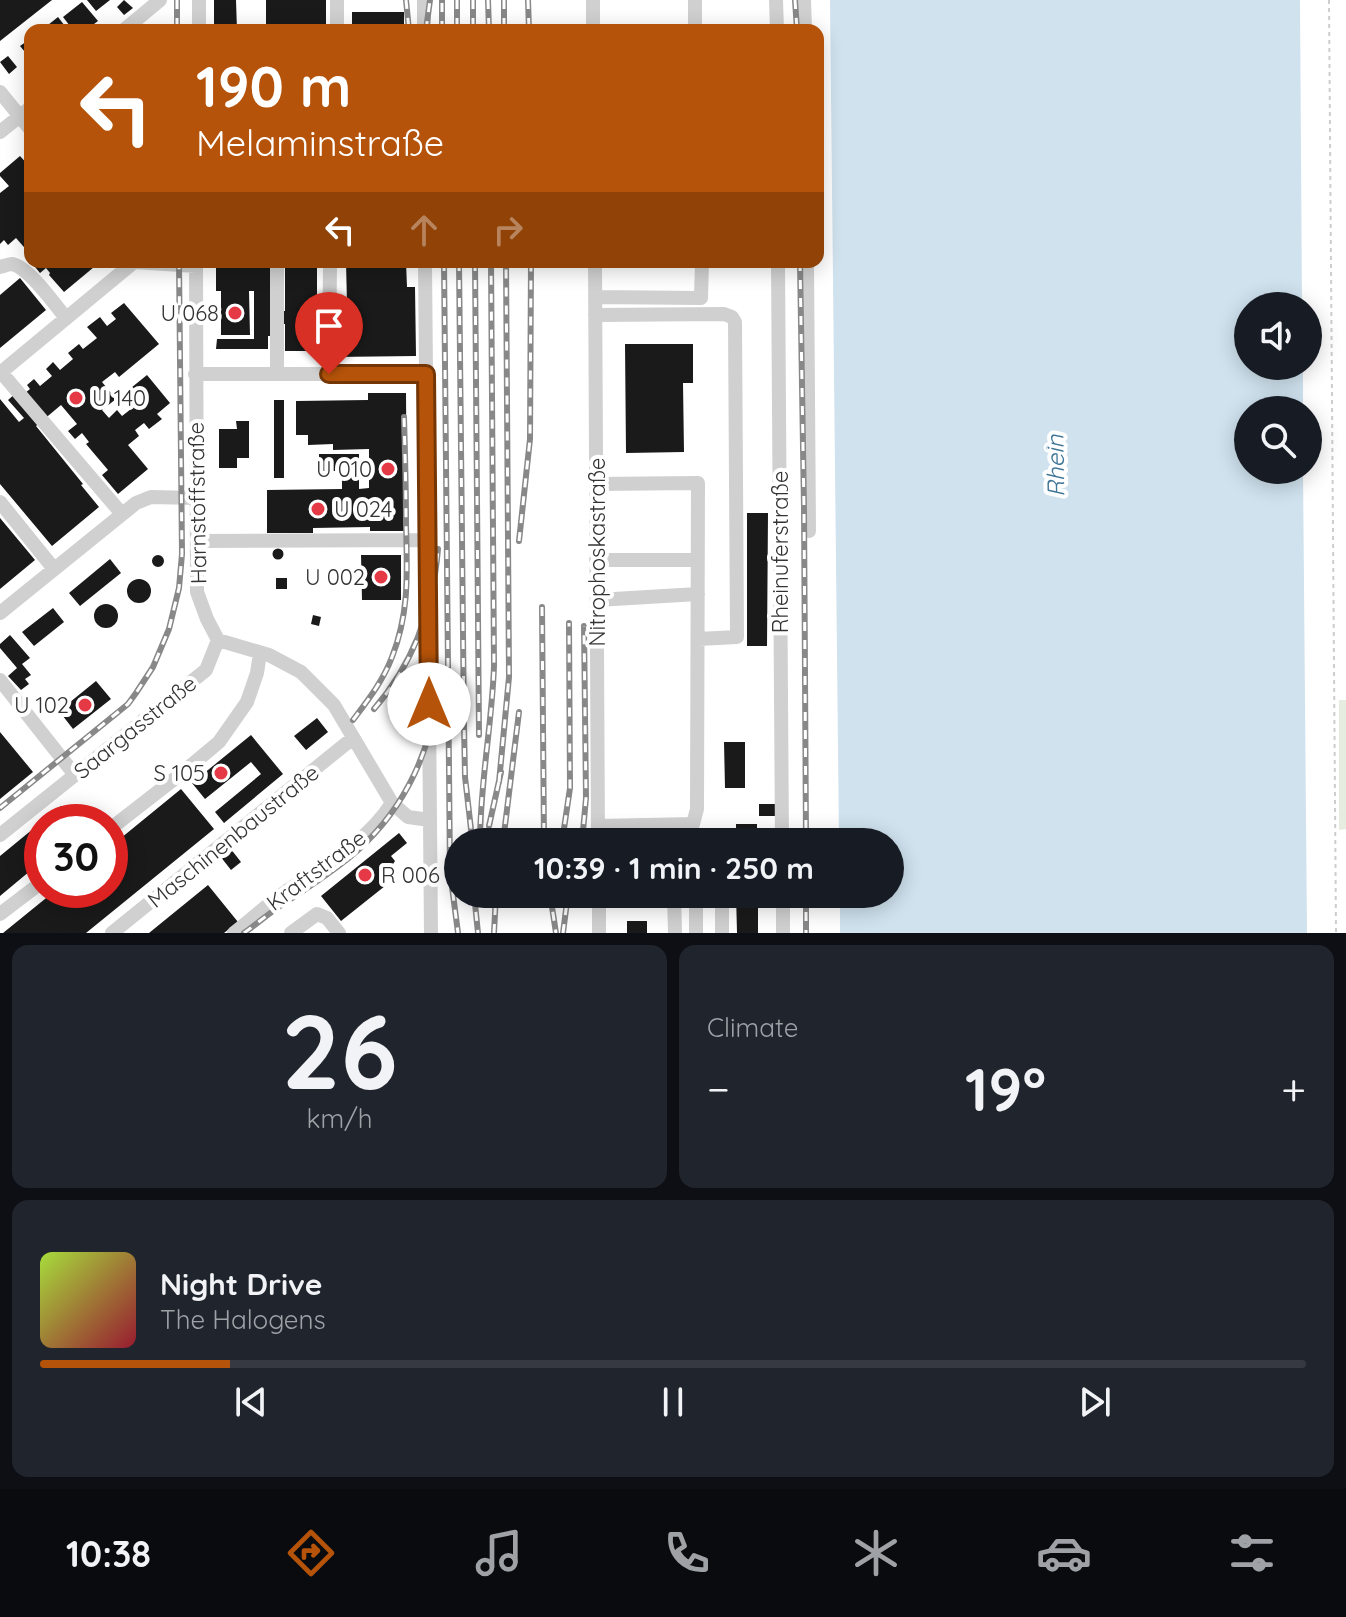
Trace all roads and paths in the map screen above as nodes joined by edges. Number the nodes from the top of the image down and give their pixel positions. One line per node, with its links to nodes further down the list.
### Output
1 (160, 0): 10 (street)
2 (199, 0): 11 (street)
3 (337, 0): 12 (street)
4 (424, 0): 13 (street)
5 (593, 0): 14 (street)
6 (695, 0): 15 (street)
7 (776, 0): 16 (street)
8 (804, 0): 17 (street)
9 (1329, 0): 83 (path)
10 (131, 24)
11 (199, 24)
12 (337, 24)
13 (424, 24)
14 (593, 24)
15 (695, 24)
16 (777, 24)
17 (805, 24)
18 (0, 92): 19 (street)
19 (24, 111)
20 (24, 113): 21 (street)
21 (0, 132)
22 (0, 267): 35 (street)
23 (127, 268): 35 (street)
24 (196, 268): 37 (street, Harnstoffstraße)
25 (277, 268): 38 (street)
26 (330, 268): 39 (street)
27 (425, 268): 40 (street)
28 (595, 268): 32 (street, Nitrophoskastraße)
29 (702, 268): 33 (street)
30 (778, 268): 64 (street, Rheinuferstraße)
31 (807, 268): 45 (street)
32 (595, 297): 33 (street); 34 (street, Nitrophoskastraße)
33 (701, 306): 34 (street); 54 (street)
34 (595, 315): 41 (street, Nitrophoskastraße)
35 (66, 318): 36 (street)
36 (0, 372): 44 (street)
37 (195, 374): 38 (street); 42 (street, Harnstoffstraße)
38 (277, 374): 39 (street)
39 (329, 374): 40 (street)
40 (426, 374): 46 (street)
41 (596, 484): 48 (street, Nitrophoskastraße); 49 (street)
42 (196, 498): 44 (street); 47 (street, Harnstoffstraße)
43 (0, 502): 50 (street)
44 (122, 514): 50 (street)
45 (809, 531)
46 (428, 540): 47 (street); 62 (street)
47 (197, 541): 55 (street, Harnstoffstraße)
48 (596, 560): 49 (street); 52 (street, Nitrophoskastraße)
49 (698, 560): 51 (street)
50 (54, 569): 53 (street)
51 (698, 594): 52 (street); 54 (street)
52 (597, 600): 63 (street, Nitrophoskastraße)
53 (0, 613)
54 (698, 639): 63 (street)
55 (218, 640): 56 (street); 59 (street, Saargasstraße)
56 (260, 653): 58 (street); 61 (street)
57 (0, 680): 59 (street)
58 (353, 738): 60 (street); 73 (street, Maschinenbaustraße)
59 (75, 775): 65 (street, Saargasstraße)
60 (392, 803): 62 (street); 74 (street, Kraftstraße)
61 (128, 815)
62 (430, 820): 77 (street)
63 (598, 826)
64 (782, 828)
65 (0, 835)
66 (24, 896): 72 (street)
67 (599, 908): 78 (street)
68 (674, 908): 79 (street)
69 (696, 908): 80 (street)
70 (722, 908): 81 (street)
71 (783, 908): 82 (street)
72 (0, 914)
73 (112, 933)
74 (234, 933)
75 (291, 933): 76 (street)
76 (339, 933)
77 (431, 933)
78 (599, 933)
79 (675, 933)
80 (696, 933)
81 (722, 933)
82 (783, 933)
83 (1336, 933)

